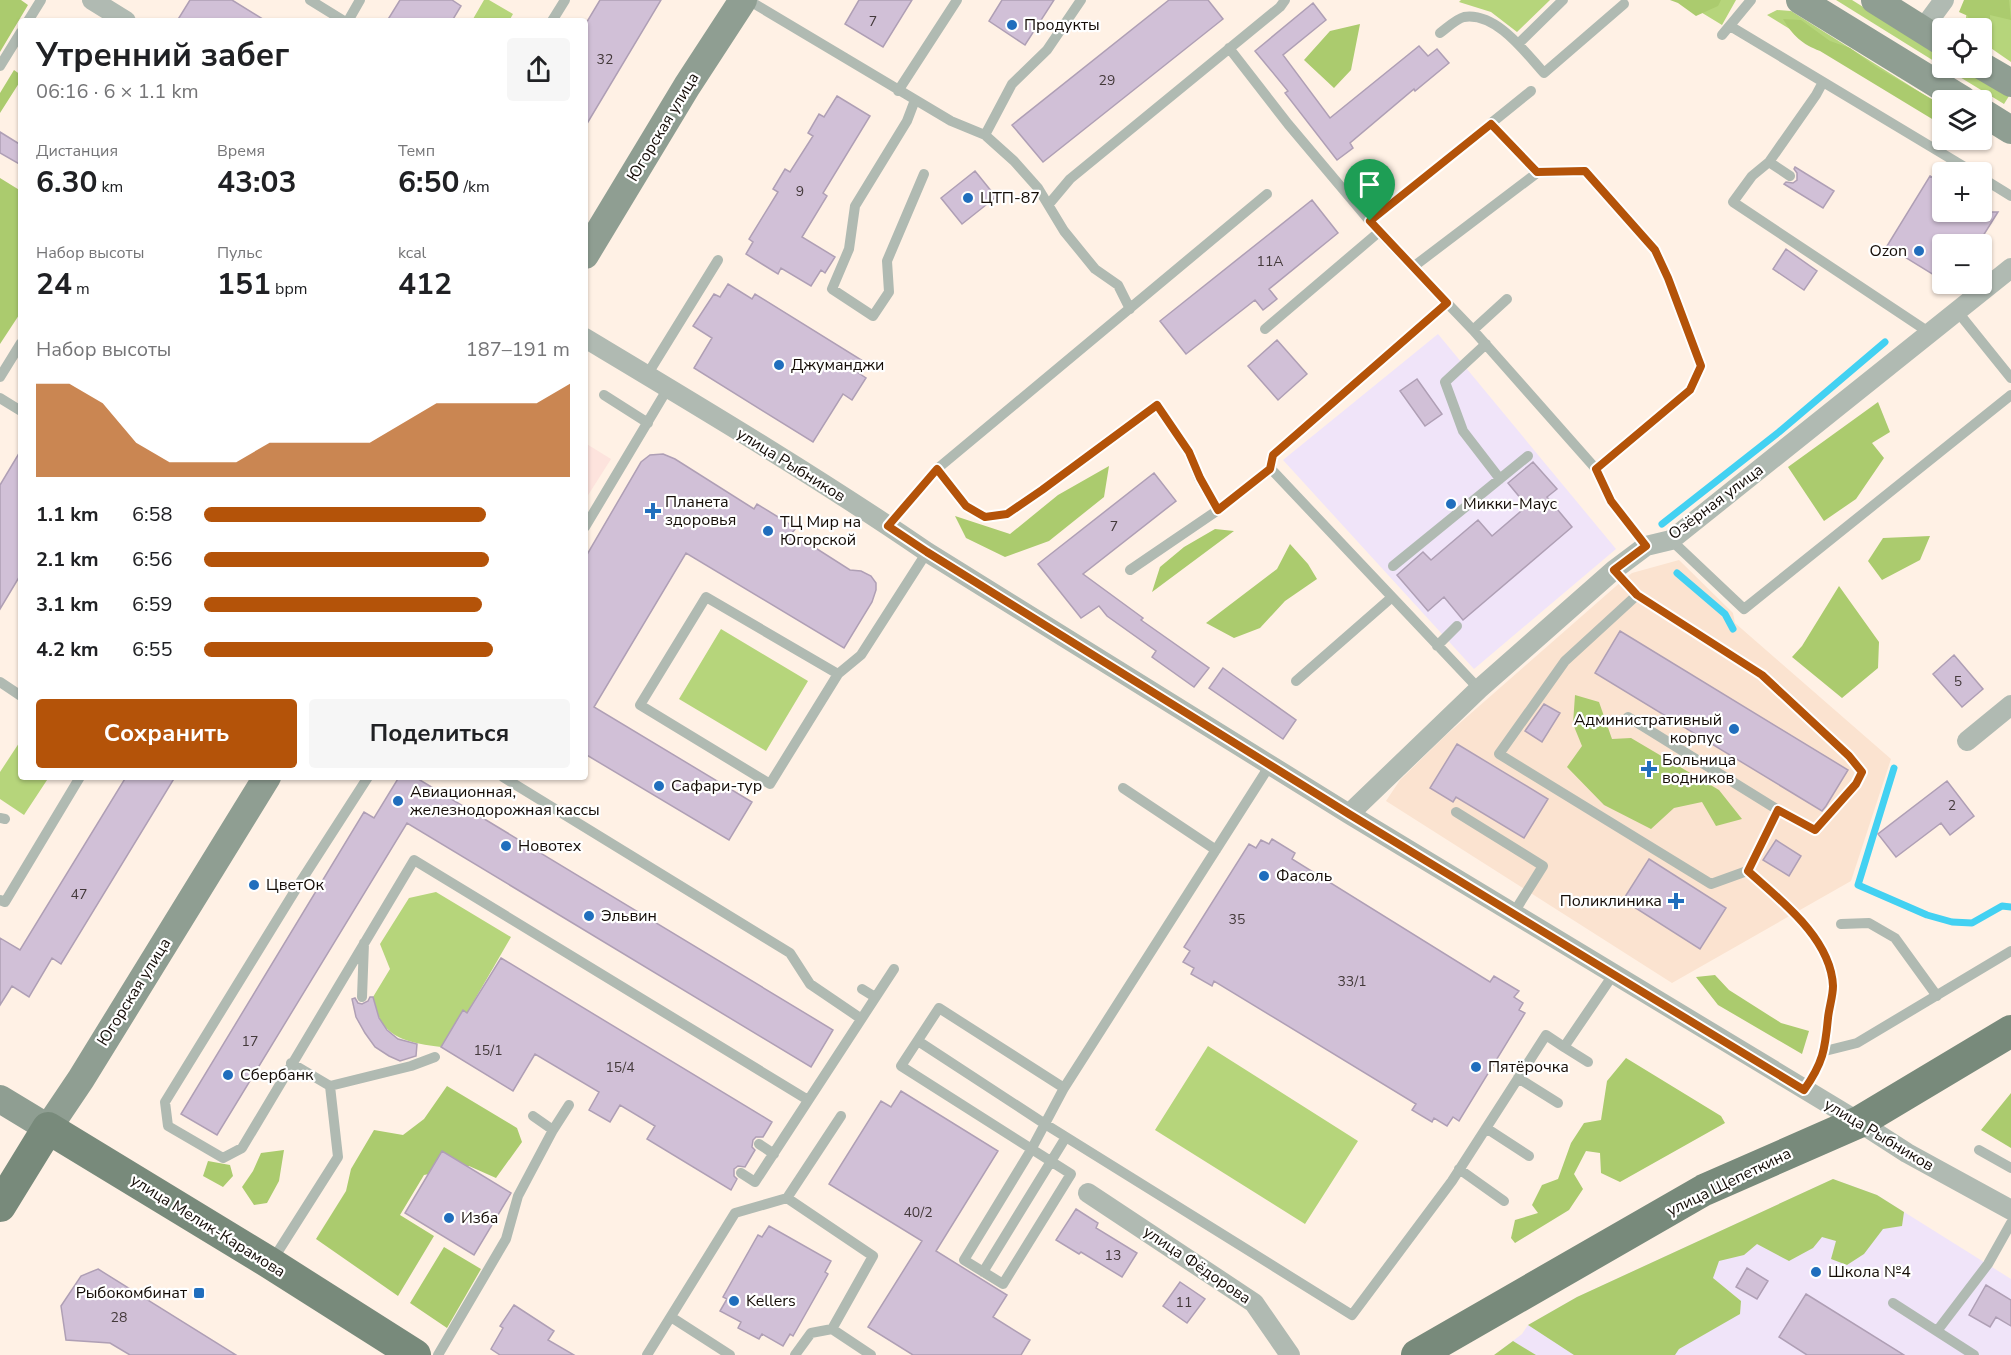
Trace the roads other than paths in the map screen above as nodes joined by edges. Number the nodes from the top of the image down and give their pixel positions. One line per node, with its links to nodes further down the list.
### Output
1 (41, 0): 17 (lane)
2 (92, 0): 18 (street)
3 (310, 0): 19 (lane)
4 (360, 0): 20 (lane)
5 (565, 0): 21 (lane)
6 (743, 0): 53 (main road, Югорская улица)
7 (748, 0): 35 (lane)
8 (957, 0): 35 (lane)
9 (1081, 0): 41 (lane)
10 (1285, 0): 29 (lane)
11 (1563, 0): 28 (lane)
12 (1751, 0): 23 (lane)
13 (1800, 0): 34 (main road)
14 (1875, 0): 26 (main road)
15 (1944, 0): 22 (street)
16 (1624, 4): 28 (lane)
17 (30, 18)
18 (121, 18)
19 (341, 18)
20 (348, 18)
21 (554, 18)
22 (1938, 18)
23 (1730, 26): 25 (lane); 32 (lane)
24 (1440, 33): 28 (lane)
25 (1722, 36)
26 (1932, 36)
27 (18, 37): 30 (lane)
28 (1518, 44)
29 (1229, 48): 50 (lane); 51 (lane)
30 (0, 66)
31 (1992, 72): 33 (main road)
32 (1823, 82): 42 (lane); 43 (lane)
33 (2011, 83)
34 (1947, 90)
35 (898, 91): 37 (lane)
36 (1531, 91): 39 (lane)
37 (915, 100): 41 (lane); 45 (lane)
38 (1992, 118): 40 (main road)
39 (1491, 124): 44 (lane); 51 (lane)
40 (2011, 130)
41 (985, 135): 50 (lane)
42 (1769, 162): 46 (lane); 63 (lane)
43 (1955, 162)
44 (1537, 172): 55 (lane); 79 (lane)
45 (924, 174)
46 (1790, 176)
47 (1992, 184): 49 (lane)
48 (1267, 194): 59 (lane)
49 (2011, 196)
50 (1049, 204): 59 (lane)
51 (1370, 221): 52 (lane)
52 (1379, 232): 55 (lane); 61 (lane)
53 (588, 250)
54 (718, 260): 67 (lane)
55 (1413, 267): 58 (lane)
56 (2011, 268): 60 (street, Озёрная улица)
57 (1508, 299): 62 (lane)
58 (1447, 303): 62 (lane); 78 (lane)
59 (1130, 309): 77 (lane)
60 (1957, 311): 63 (street, Озёрная улица); 69 (lane)
61 (1265, 329)
62 (1473, 330): 65 (lane)
63 (1930, 333): 84 (street, Озёрная улица)
64 (588, 340): 67 (street, улица Рыбников)
65 (1486, 344): 79 (lane); 80 (lane)
66 (18, 349): 68 (lane)
67 (647, 375): 70 (street, улица Рыбников)
68 (0, 377)
69 (2011, 378)
70 (668, 388): 75 (lane); 83 (street, улица Рыбников)
71 (604, 395): 75 (lane)
72 (2011, 395): 84 (lane)
73 (0, 398): 74 (lane)
74 (18, 409)
75 (648, 423): 82 (lane)
76 (1528, 456): 80 (lane)
77 (937, 469): 81 (lane); 83 (lane)
78 (1270, 469): 81 (lane); 91 (lane)
79 (1596, 469): 85 (lane)
80 (1500, 479): 87 (lane)
81 (1218, 510): 88 (lane)
82 (588, 522)
83 (888, 526): 86 (street, улица Рыбников)
84 (1671, 540): 85 (street, Озёрная улица)
85 (1646, 546): 89 (street, Озёрная улица)
86 (927, 552): 94 (lane); 102 (street, улица Рыбников)
87 (1393, 567)
88 (1130, 570)
89 (1614, 570): 90 (lane); 97 (street, Озёрная улица)
90 (1637, 595): 108 (lane); 112 (lane)
91 (1391, 598): 93 (lane); 95 (lane)
92 (1456, 626): 93 (lane)
93 (1437, 645): 97 (lane)
94 (838, 674): 94 (lane)
95 (1296, 681)
96 (0, 682): 98 (lane)
97 (1479, 689): 110 (street, Озёрная улица)
98 (18, 694)
99 (2011, 705): 101 (street)
100 (1628, 717): 108 (lane)
101 (1967, 741)
102 (1270, 765): 110 (street, улица Рыбников); 111 (lane)
103 (78, 780): 113 (lane)
104 (265, 780): 144 (main road, Югорская улица)
105 (366, 780): 131 (lane)
106 (507, 780): 124 (lane)
107 (1123, 788): 111 (lane)
108 (1778, 810): 112 (lane)
109 (1456, 813): 114 (lane)
110 (1349, 814): 114 (street, улица Рыбников)
111 (1216, 850): 134 (lane)
112 (1748, 871): 128 (lane)
113 (0, 900)
114 (1513, 914): 119 (street, улица Рыбников)
115 (1841, 924): 121 (lane)
116 (364, 943): 122 (lane); 131 (lane); 137 (lane)
117 (2011, 951): 121 (lane)
118 (894, 969): 123 (lane)
119 (1613, 975): 127 (lane); 135 (street, улица Рыбников)
120 (862, 989): 123 (lane)
121 (1937, 996): 128 (lane)
122 (363, 997)
123 (874, 997): 124 (lane)
124 (860, 1018): 137 (lane)
125 (2011, 1030): 142 (main road, улица Щепеткина)
126 (918, 1041): 134 (lane); 143 (lane); 149 (lane)
127 (1564, 1047): 130 (lane); 132 (lane)
128 (1825, 1051): 135 (lane)
129 (435, 1057): 133 (lane)
130 (1588, 1062)
131 (291, 1063): 133 (lane)
132 (1518, 1078): 138 (lane); 145 (lane)
133 (330, 1086): 163 (lane)
134 (1064, 1088): 143 (lane)
135 (1804, 1090): 142 (street, улица Рыбников)
136 (0, 1099): 144 (main road, улица Мелик-Карамова)
137 (808, 1100): 151 (lane)
138 (1558, 1103)
139 (569, 1105): 146 (lane)
140 (533, 1116): 146 (lane)
141 (841, 1116): 158 (lane)
142 (1859, 1122): 161 (street, улица Рыбников); 176 (main road, улица Щепеткина)
143 (1045, 1124): 147 (lane); 149 (lane)
144 (48, 1128): 160 (main road, Югорская улица); 163 (main road, улица Мелик-Карамова)
145 (1486, 1128): 152 (lane); 155 (lane)
146 (553, 1130): 171 (lane)
147 (1066, 1137): 153 (lane); 155 (lane)
148 (759, 1144): 151 (lane)
149 (1031, 1150): 153 (lane); 164 (lane)
150 (1979, 1150): 154 (lane)
151 (774, 1154): 156 (lane)
152 (1529, 1156)
153 (1051, 1161): 164 (lane); 164 (lane)
154 (2011, 1168)
155 (1459, 1169): 159 (lane)
156 (741, 1173)
157 (1088, 1193): 175 (street, улица Фёдорова)
158 (787, 1198): 166 (lane); 167 (lane)
159 (1504, 1201)
160 (0, 1206)
161 (2011, 1210)
162 (2011, 1223): 168 (lane)
163 (270, 1263): 170 (main road, улица Мелик-Карамова)
164 (983, 1272)
165 (1893, 1303): 168 (lane)
166 (670, 1317): 169 (lane); 172 (lane)
167 (832, 1329): 173 (lane); 174 (lane)
168 (1937, 1331): 177 (lane)
169 (653, 1353)
170 (415, 1355)
171 (438, 1355)
172 (730, 1355)
173 (795, 1355)
174 (871, 1355)
175 (1290, 1355)
176 (1418, 1355)
177 (1974, 1355)

